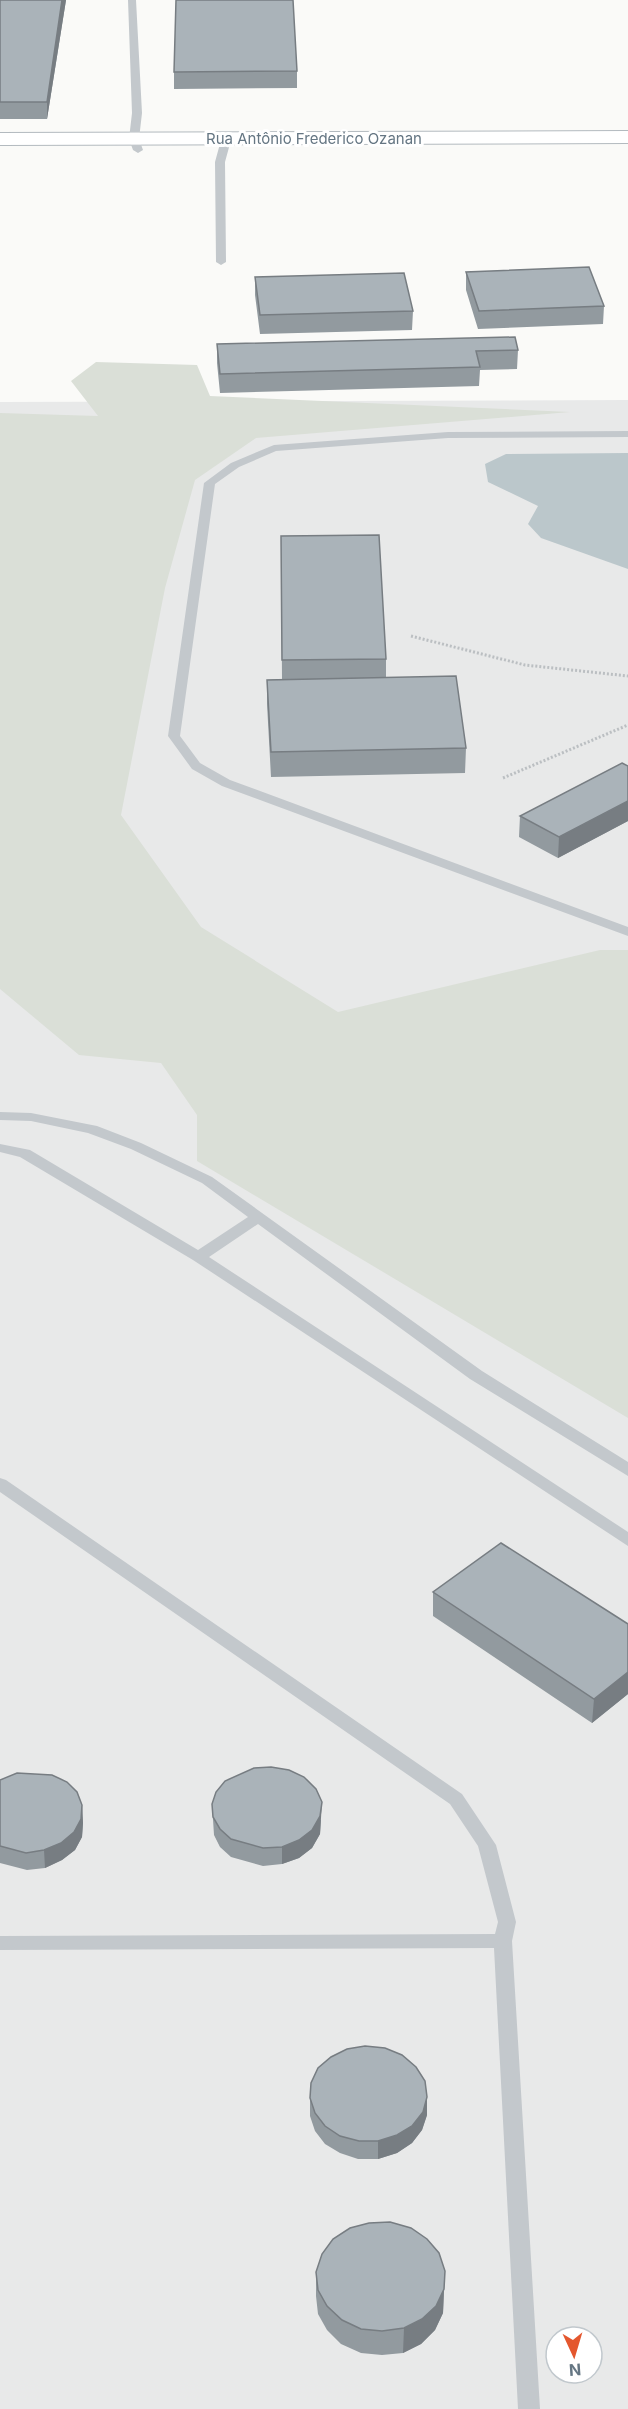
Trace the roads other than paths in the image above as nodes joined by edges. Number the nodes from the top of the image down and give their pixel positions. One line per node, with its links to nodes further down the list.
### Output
1 (132, 0): 4 (lane)
2 (628, 137): 5 (main road, Rua Antônio Frederico Ozanan)
3 (0, 139): 4 (main road, Rua Antônio Frederico Ozanan)
4 (136, 145): 5 (main road, Rua Antônio Frederico Ozanan); 7 (main road, Rua Antônio Frederico Ozanan)
5 (226, 145): 6 (main road, Rua Antônio Frederico Ozanan); 8 (lane)
6 (628, 149)
7 (0, 151)
8 (221, 262)
9 (628, 434): 10 (lane)
10 (628, 932)
11 (0, 1116): 13 (lane)
12 (0, 1148): 14 (lane)
13 (258, 1217): 14 (lane); 15 (lane)
14 (198, 1257): 17 (lane)
15 (628, 1470)
16 (0, 1485): 18 (lane)
17 (628, 1540)
18 (503, 1941): 19 (lane); 20 (lane)
19 (0, 1943)
20 (528, 2409)

